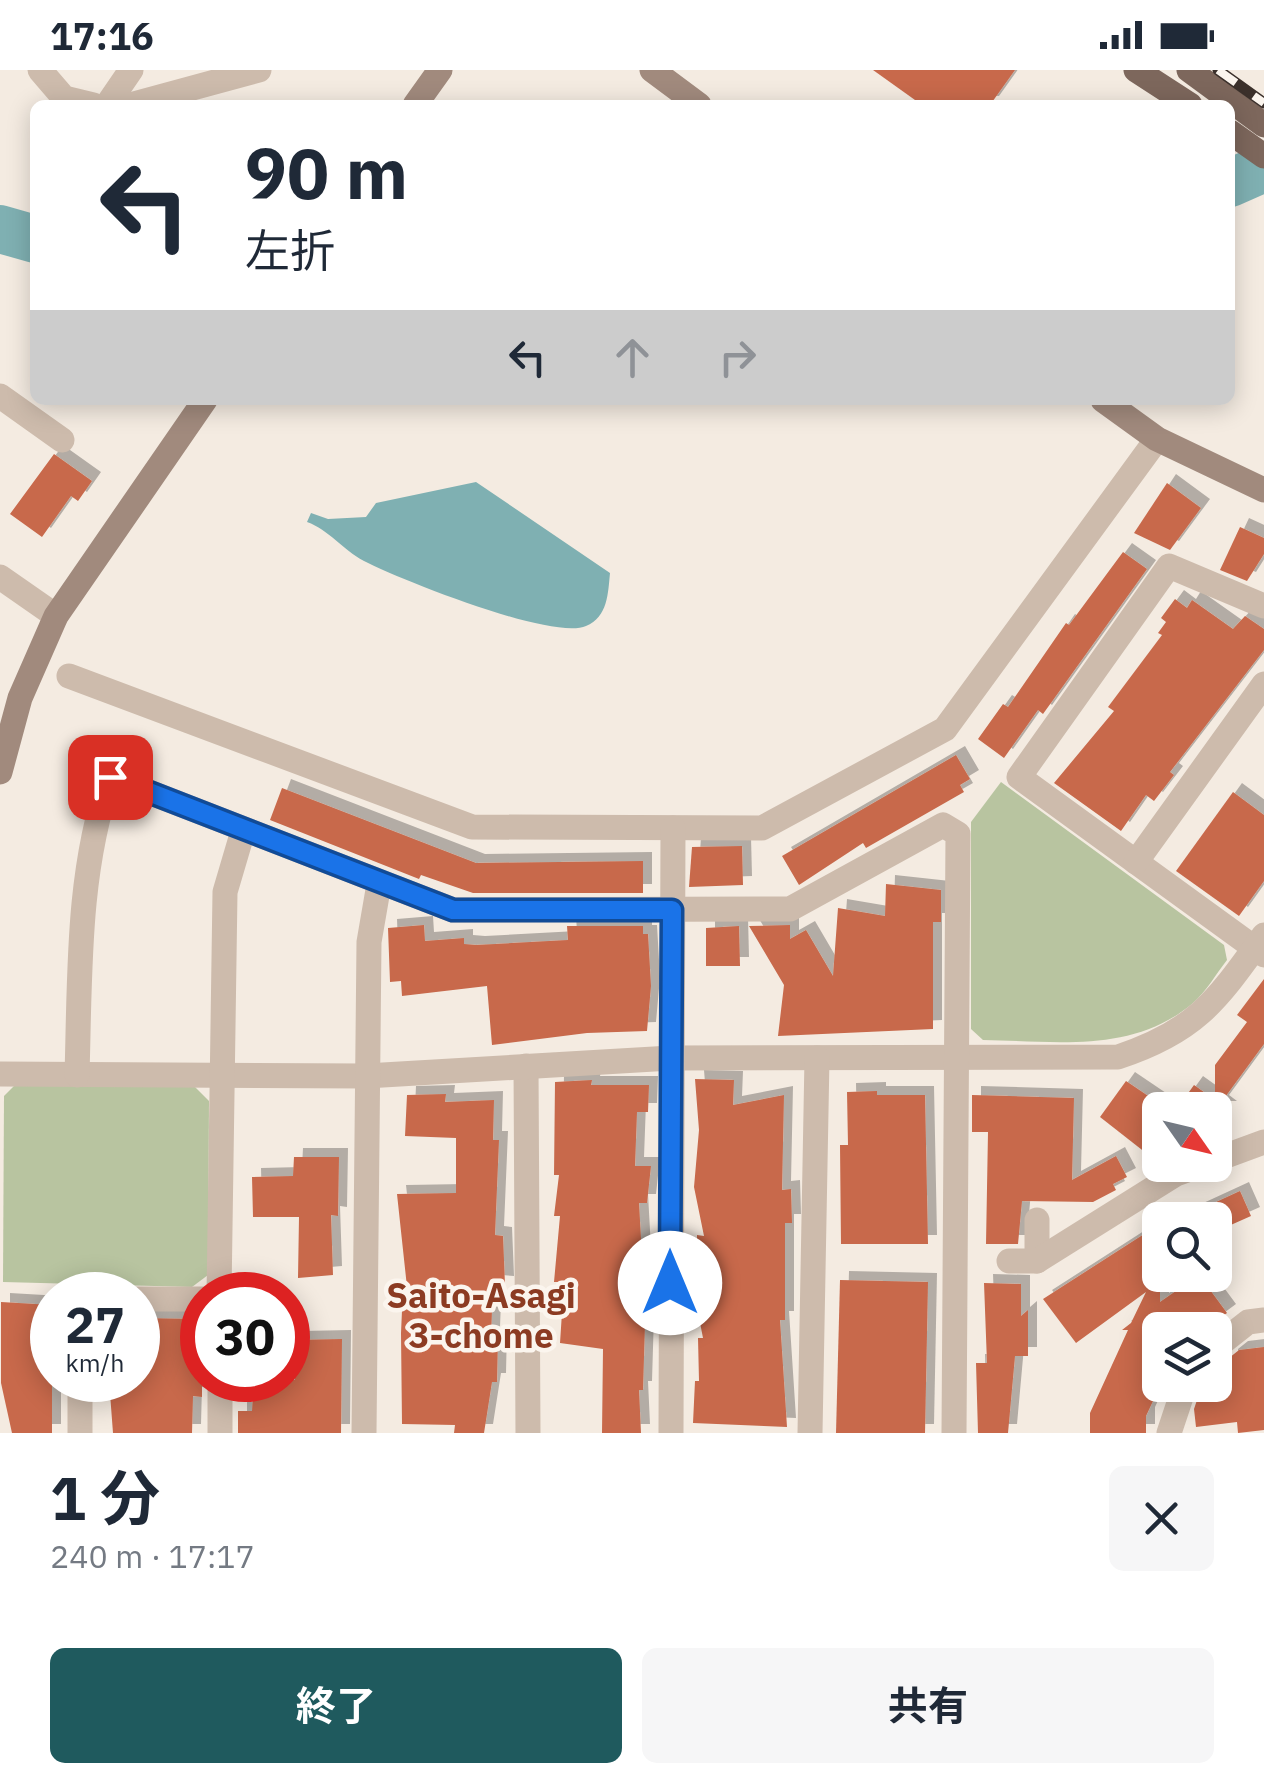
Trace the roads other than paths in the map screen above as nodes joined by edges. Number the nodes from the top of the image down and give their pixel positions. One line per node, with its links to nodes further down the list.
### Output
1 (40, 70): 8 (street)
2 (131, 70): 9 (street)
3 (259, 70): 10 (street)
4 (440, 70): 11 (street)
5 (652, 70): 12 (street)
6 (1136, 70): 13 (main road)
7 (1189, 70): 14 (main road)
8 (72, 100)
9 (110, 100)
10 (148, 100)
11 (419, 100)
12 (692, 100)
13 (1182, 100)
14 (1231, 100)
15 (1235, 103): 16 (main road)
16 (1264, 124)
17 (1235, 136): 18 (main road)
18 (1264, 156)
19 (0, 396): 23 (street)
20 (202, 405): 27 (street)
21 (1110, 405): 22 (street)
22 (1158, 438): 24 (street); 31 (street)
23 (62, 440)
24 (1264, 490)
25 (0, 577): 27 (street)
26 (1264, 606): 33 (street)
27 (56, 616): 30 (street)
28 (69, 676): 31 (street)
29 (1264, 684): 33 (street)
30 (0, 772)
31 (673, 828): 35 (street)
32 (243, 831): 34 (street); 42 (street); 43 (street)
33 (1136, 862): 36 (street)
34 (379, 884): 35 (street); 44 (street)
35 (672, 910): 37 (street); 39 (street)
36 (1261, 946): 39 (street)
37 (670, 1058): 38 (street); 40 (street); 61 (street)
38 (817, 1058): 39 (street); 62 (street)
39 (958, 1058): 63 (street)
40 (526, 1066): 44 (street); 60 (street)
41 (0, 1074): 42 (street)
42 (77, 1074): 43 (street)
43 (220, 1075): 44 (street); 51 (street)
44 (366, 1076): 59 (street)
45 (1264, 1142): 46 (street)
46 (1232, 1154)
47 (1163, 1182): 49 (street)
48 (1037, 1220): 49 (street)
49 (1037, 1260): 50 (street)
50 (1009, 1261)
51 (219, 1272)
52 (1264, 1320): 53 (street)
53 (1232, 1335)
54 (80, 1402): 57 (street)
55 (220, 1402): 58 (street)
56 (1179, 1402): 64 (street)
57 (80, 1433)
58 (220, 1433)
59 (364, 1433)
60 (528, 1433)
61 (670, 1433)
62 (810, 1433)
63 (954, 1433)
64 (1169, 1433)

